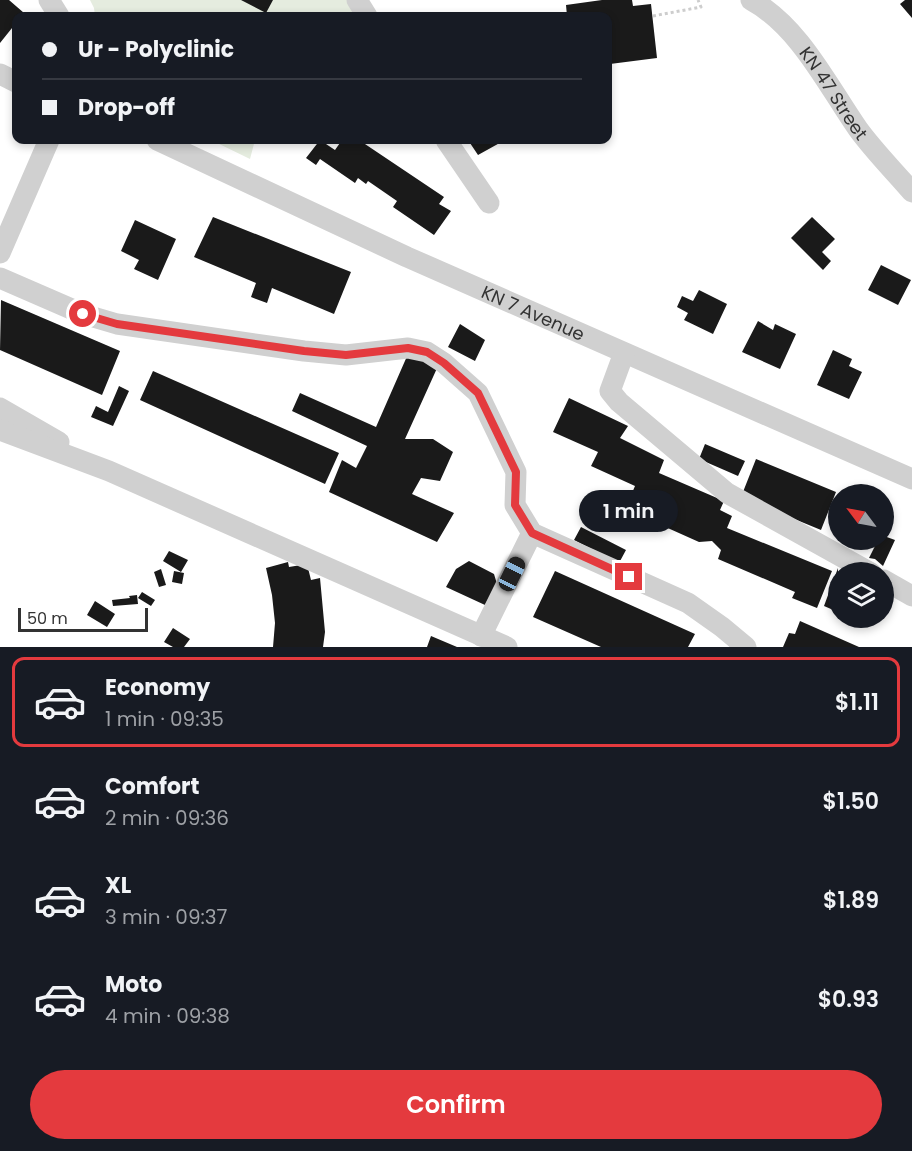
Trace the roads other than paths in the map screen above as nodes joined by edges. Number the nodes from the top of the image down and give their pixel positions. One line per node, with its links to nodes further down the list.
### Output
1 (751, 0): 5 (street, KN 47 Street)
2 (47, 144): 7 (street)
3 (166, 144): 9 (street, KN 7 Avenue)
4 (449, 144): 6 (street)
5 (912, 192)
6 (489, 204)
7 (0, 253)
8 (0, 278): 14 (street)
9 (624, 353): 13 (street, KN 7 Avenue); 15 (street)
10 (0, 408): 12 (street)
11 (0, 430): 12 (street)
12 (109, 471): 18 (street)
13 (912, 479)
14 (532, 533): 18 (street); 20 (street)
15 (851, 562)
16 (894, 586): 17 (street)
17 (912, 596)
18 (482, 636): 19 (street)
19 (507, 647)
20 (746, 647)

